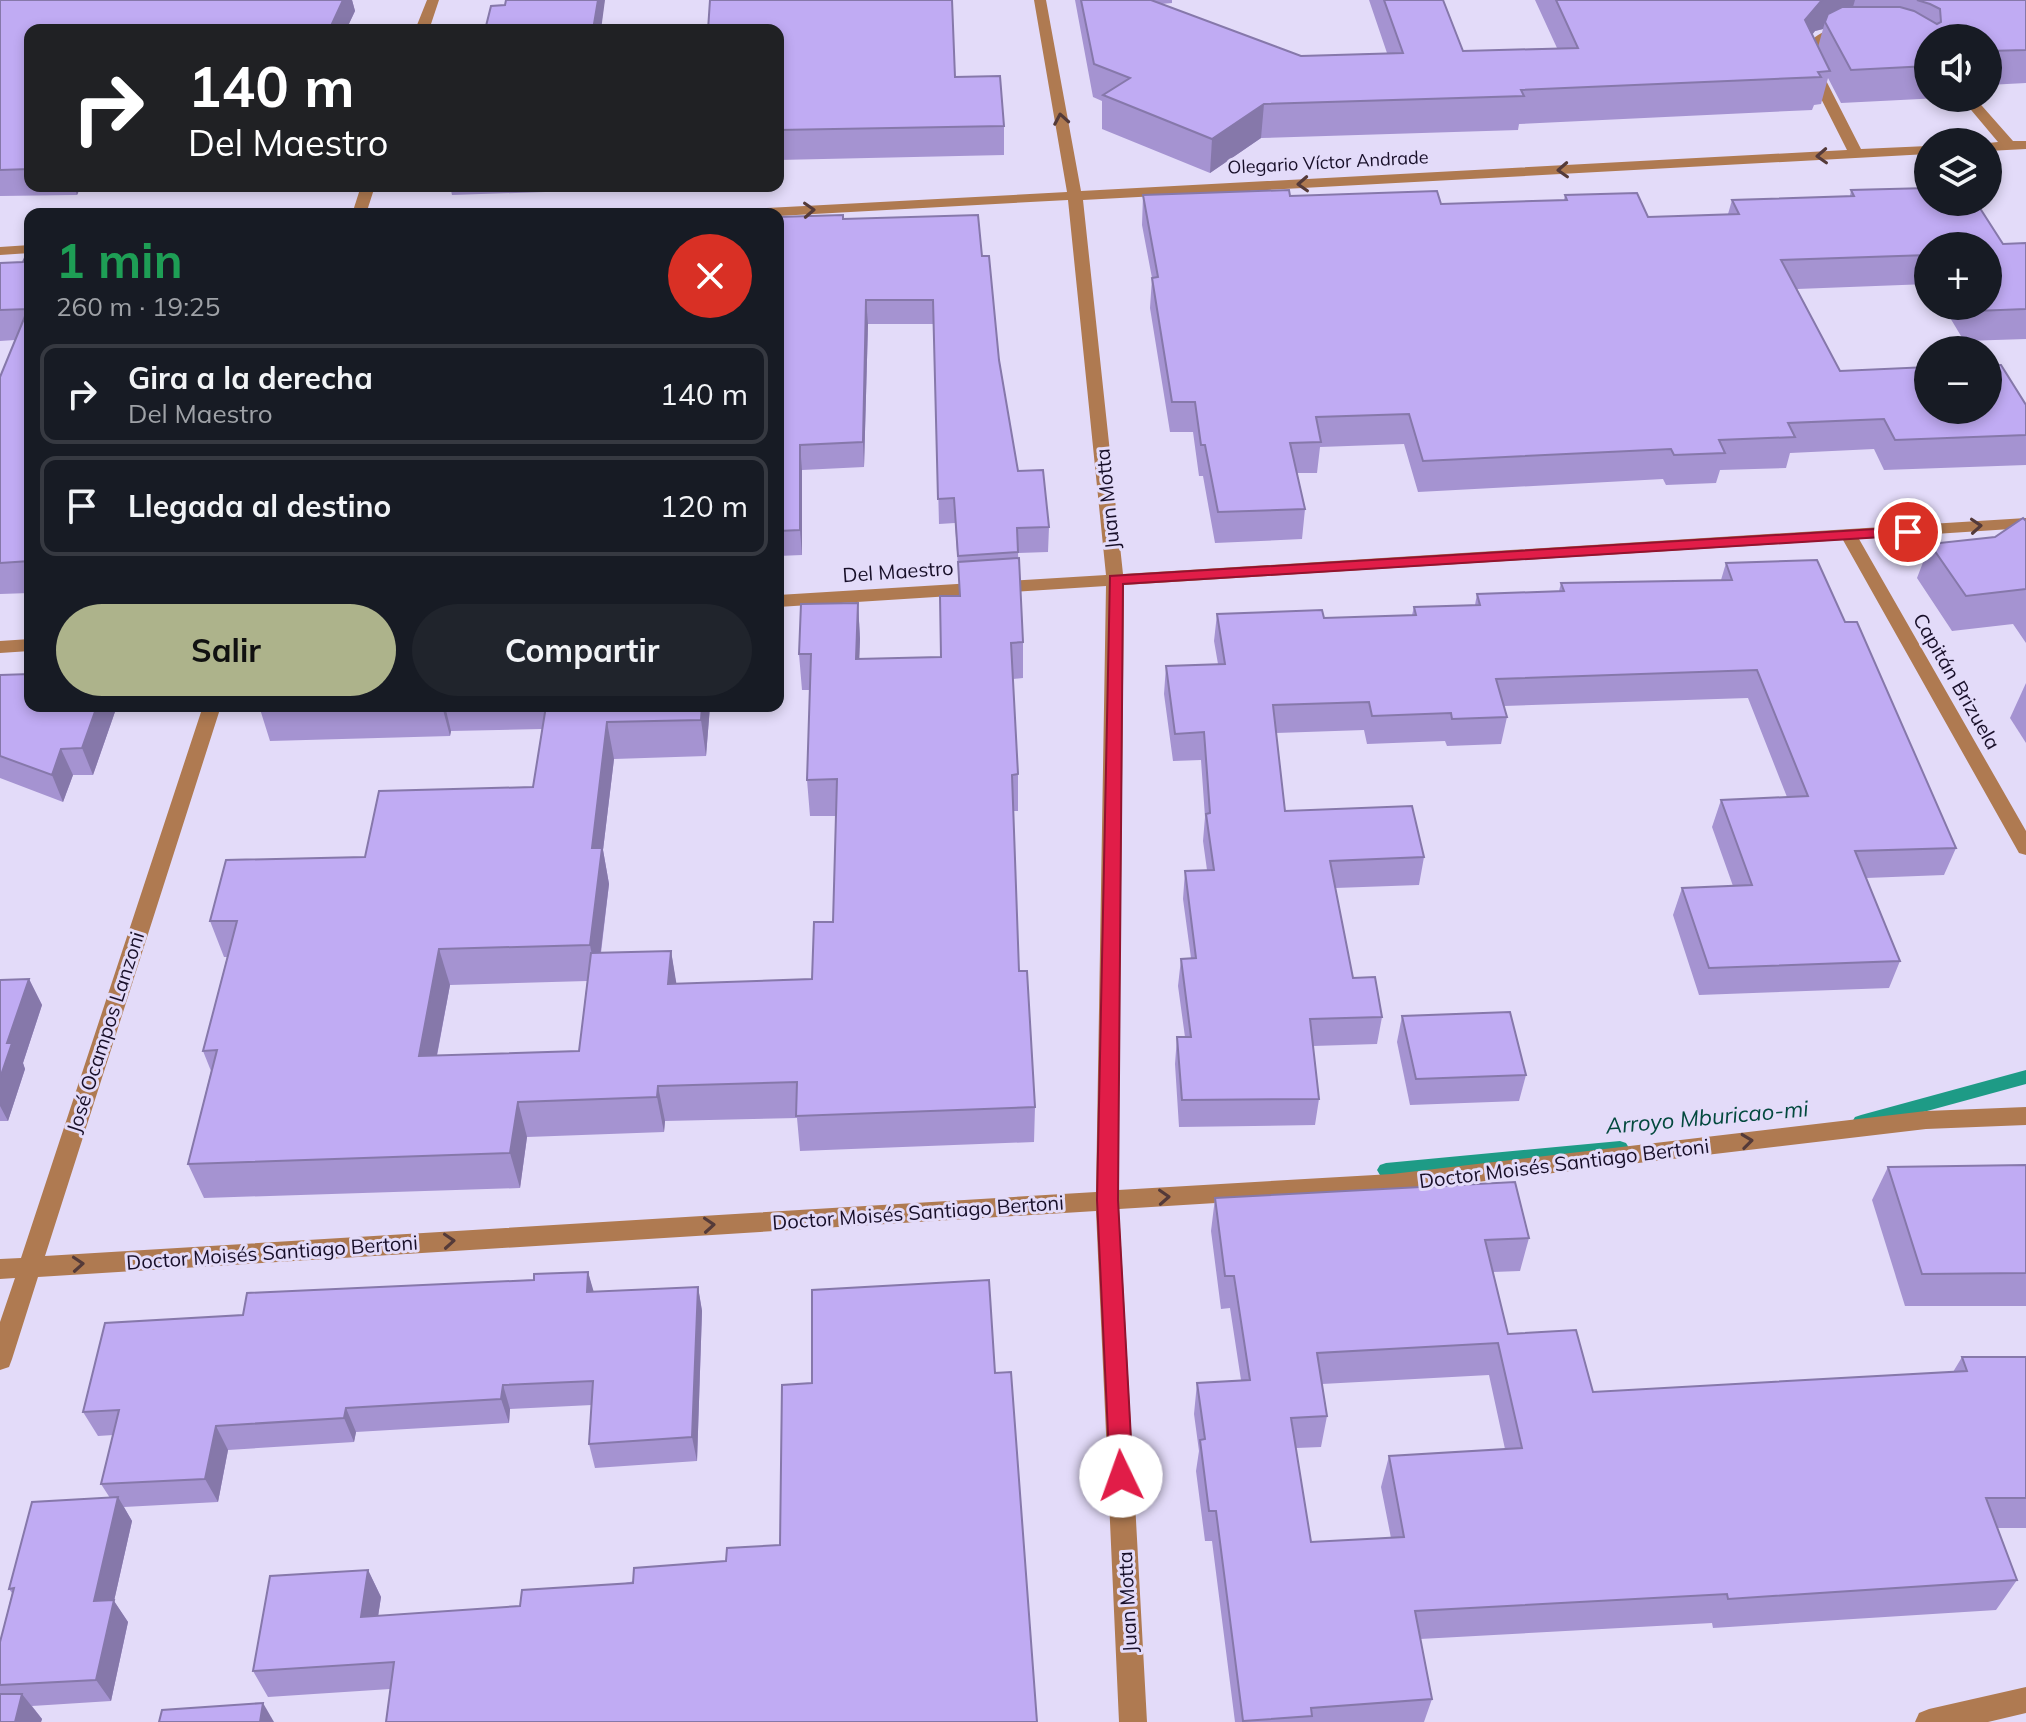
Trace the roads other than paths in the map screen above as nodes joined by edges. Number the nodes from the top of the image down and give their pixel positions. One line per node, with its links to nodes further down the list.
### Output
1 (433, 0): 3 (street)
2 (1040, 0): 11 (street, Juan Motta, one-way to 2)
3 (424, 24)
4 (1860, 33): 10 (street)
5 (1980, 112): 8 (street)
6 (2026, 145): 8 (street)
7 (2002, 146): 8 (street)
8 (2009, 146)
9 (1914, 151): 10 (street, Olegario Víctor Andrade)
10 (1856, 154): 11 (street, Olegario Víctor Andrade, one-way to 11)
11 (1075, 196): 12 (street, Olegario Víctor Andrade, one-way to 11); 17 (street, Juan Motta)
12 (784, 211)
13 (24, 249): 14 (street)
14 (0, 251)
15 (2026, 523): 16 (street, Del Maestro, one-way to 15)
16 (1849, 536): 17 (street, Del Maestro); 22 (street, Capitán Brizuela)
17 (1115, 579): 18 (street, Del Maestro); 24 (street, Juan Motta)
18 (784, 601)
19 (24, 645): 20 (street)
20 (0, 647)
21 (210, 712): 25 (street, José Ocampos Lanzoni)
22 (2026, 848)
23 (2026, 1116): 24 (street, Doctor Moisés Santiago Bertoni, one-way to 23)
24 (1107, 1200): 25 (street, Doctor Moisés Santiago Bertoni, one-way to 24); 29 (street, Juan Motta)
25 (28, 1267): 26 (street, Doctor Moisés Santiago Bertoni); 27 (street, José Ocampos Lanzoni)
26 (0, 1269)
27 (0, 1359)
28 (2026, 1700): 30 (street)
29 (1133, 1722)
30 (1929, 1722)

